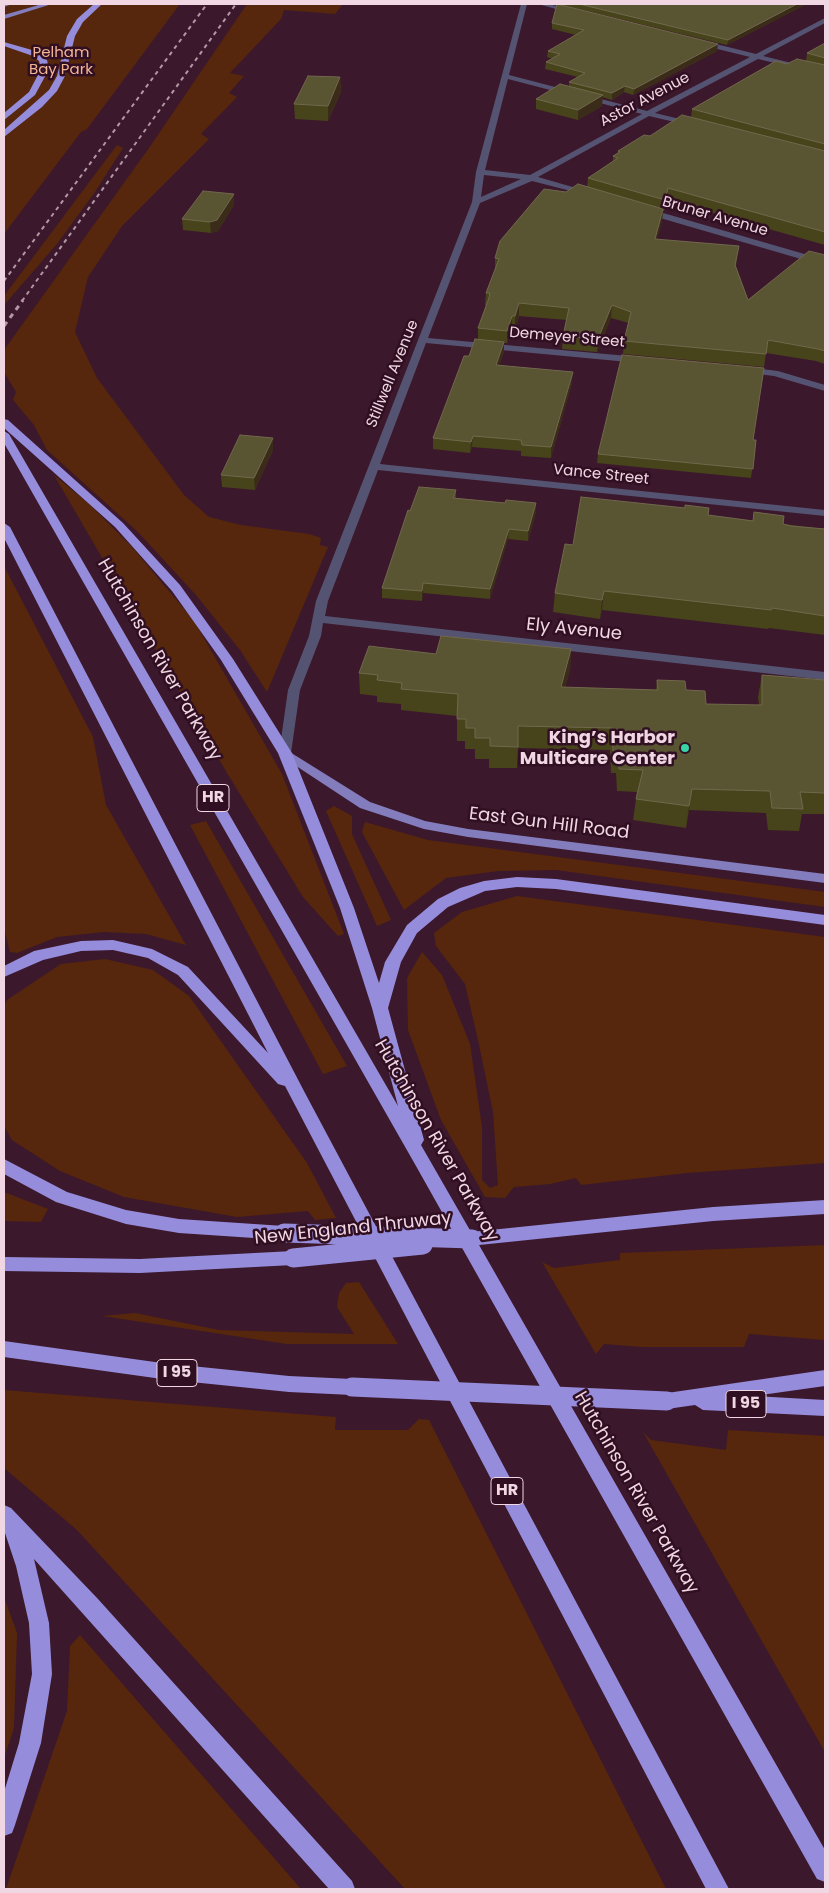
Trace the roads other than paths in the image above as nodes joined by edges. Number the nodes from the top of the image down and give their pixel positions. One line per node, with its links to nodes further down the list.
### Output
1 (8, 4): 6 (main road)
2 (48, 4): 8 (main road)
3 (98, 4): 18 (highway)
4 (524, 4): 14 (street, Stillwell Avenue)
5 (541, 4): 7 (street)
6 (4, 5)
7 (581, 13)
8 (4, 17)
9 (825, 20): 12 (street, Astor Avenue)
10 (694, 41): 12 (street)
11 (4, 44): 16 (highway)
12 (756, 56): 13 (street); 15 (street, Astor Avenue)
13 (825, 73)
14 (505, 76): 15 (street); 19 (street, Stillwell Avenue)
15 (649, 113): 17 (street); 20 (street, Astor Avenue)
16 (4, 117)
17 (703, 127)
18 (4, 134)
19 (480, 172): 20 (street); 22 (street, Stillwell Avenue)
20 (531, 178): 21 (street); 22 (street, Astor Avenue)
21 (593, 196)
22 (476, 202): 25 (street, Stillwell Avenue)
23 (640, 210): 24 (street, Bruner Avenue)
24 (825, 263)
25 (424, 340): 26 (street, Demeyer Street); 31 (street, Stillwell Avenue)
26 (645, 360)
27 (733, 369): 28 (street)
28 (825, 388)
29 (4, 422): 36 (highway)
30 (4, 434): 42 (highway, Hutchinson River Parkway / HR)
31 (373, 466): 32 (street, Vance Street); 34 (street, Stillwell Avenue)
32 (825, 513)
33 (4, 527): 41 (highway, HR)
34 (318, 619): 35 (street, Ely Avenue); 36 (street, Stillwell Avenue)
35 (825, 676)
36 (285, 753): 37 (main road, East Gun Hill Road); 40 (highway)
37 (825, 879)
38 (825, 920): 40 (highway)
39 (4, 972): 41 (highway)
40 (380, 1008): 42 (highway)
41 (297, 1093): 57 (highway, HR)
42 (422, 1161): 55 (highway, Hutchinson River Parkway / HR)
43 (4, 1166): 47 (highway, bridge)
44 (825, 1196): 46 (highway)
45 (825, 1207): 46 (highway, New England Thruway)
46 (713, 1214): 47 (highway, New England Thruway)
47 (472, 1239): 48 (highway, New England Thruway, bridge)
48 (4, 1264)
49 (4, 1349): 51 (highway, I 95, bridge)
50 (825, 1378): 51 (highway)
51 (667, 1401): 52 (highway, I 95)
52 (825, 1408)
53 (7, 1517): 54 (highway); 56 (highway)
54 (4, 1824)
55 (825, 1872)
56 (344, 1889)
57 (718, 1889)

